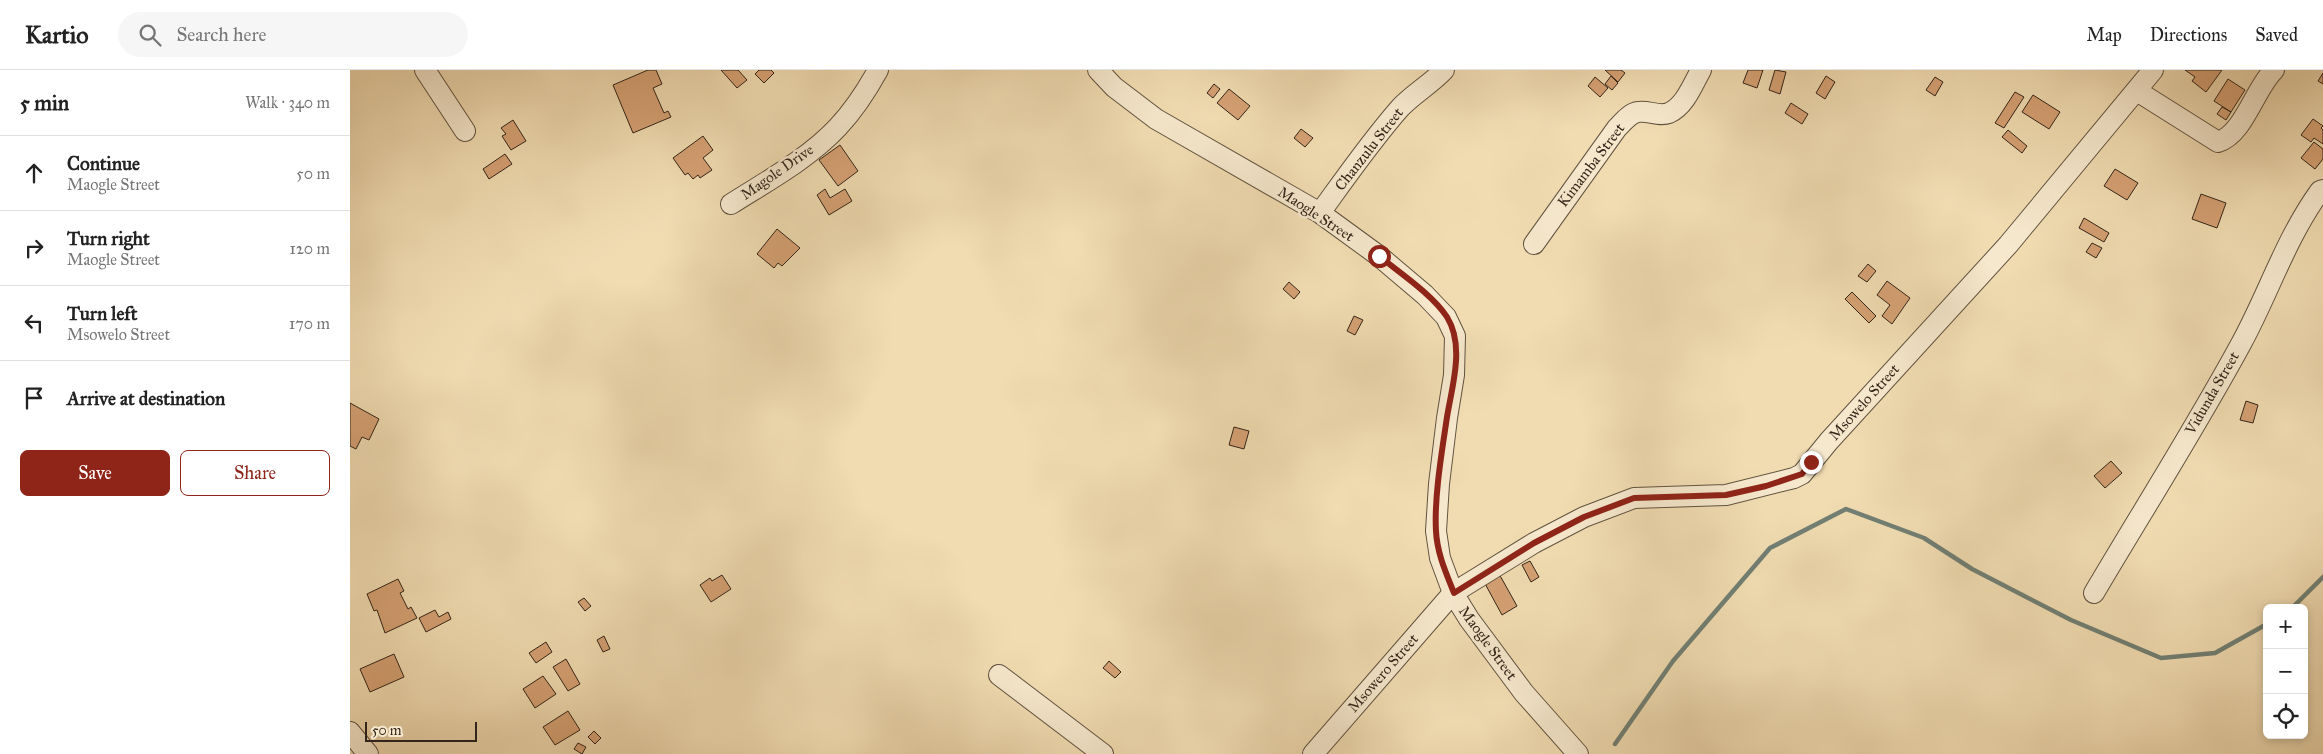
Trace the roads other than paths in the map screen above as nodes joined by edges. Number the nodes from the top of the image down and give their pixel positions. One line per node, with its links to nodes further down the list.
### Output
1 (425, 70): 9 (street)
2 (878, 70): 11 (street, Magole Drive)
3 (1098, 70): 12 (street, Maogle Street)
4 (1444, 70): 12 (street, Chanzulu Street)
5 (1701, 70): 13 (street, Kimamba Street)
6 (2153, 70): 8 (street, Msowelo Street)
7 (2274, 70): 8 (street)
8 (2137, 91): 14 (street, Msowelo Street)
9 (465, 131)
10 (2323, 190): 15 (street, Vidunda Street)
11 (731, 204)
12 (1320, 213): 14 (street, Maogle Street)
13 (1534, 244)
14 (1454, 593): 20 (street, Msowero Street); 21 (street, Maogle Street)
15 (2094, 593)
16 (999, 675): 19 (street)
17 (350, 732): 18 (street)
18 (368, 754)
19 (1103, 754)
20 (1313, 754)
21 (1578, 754)

